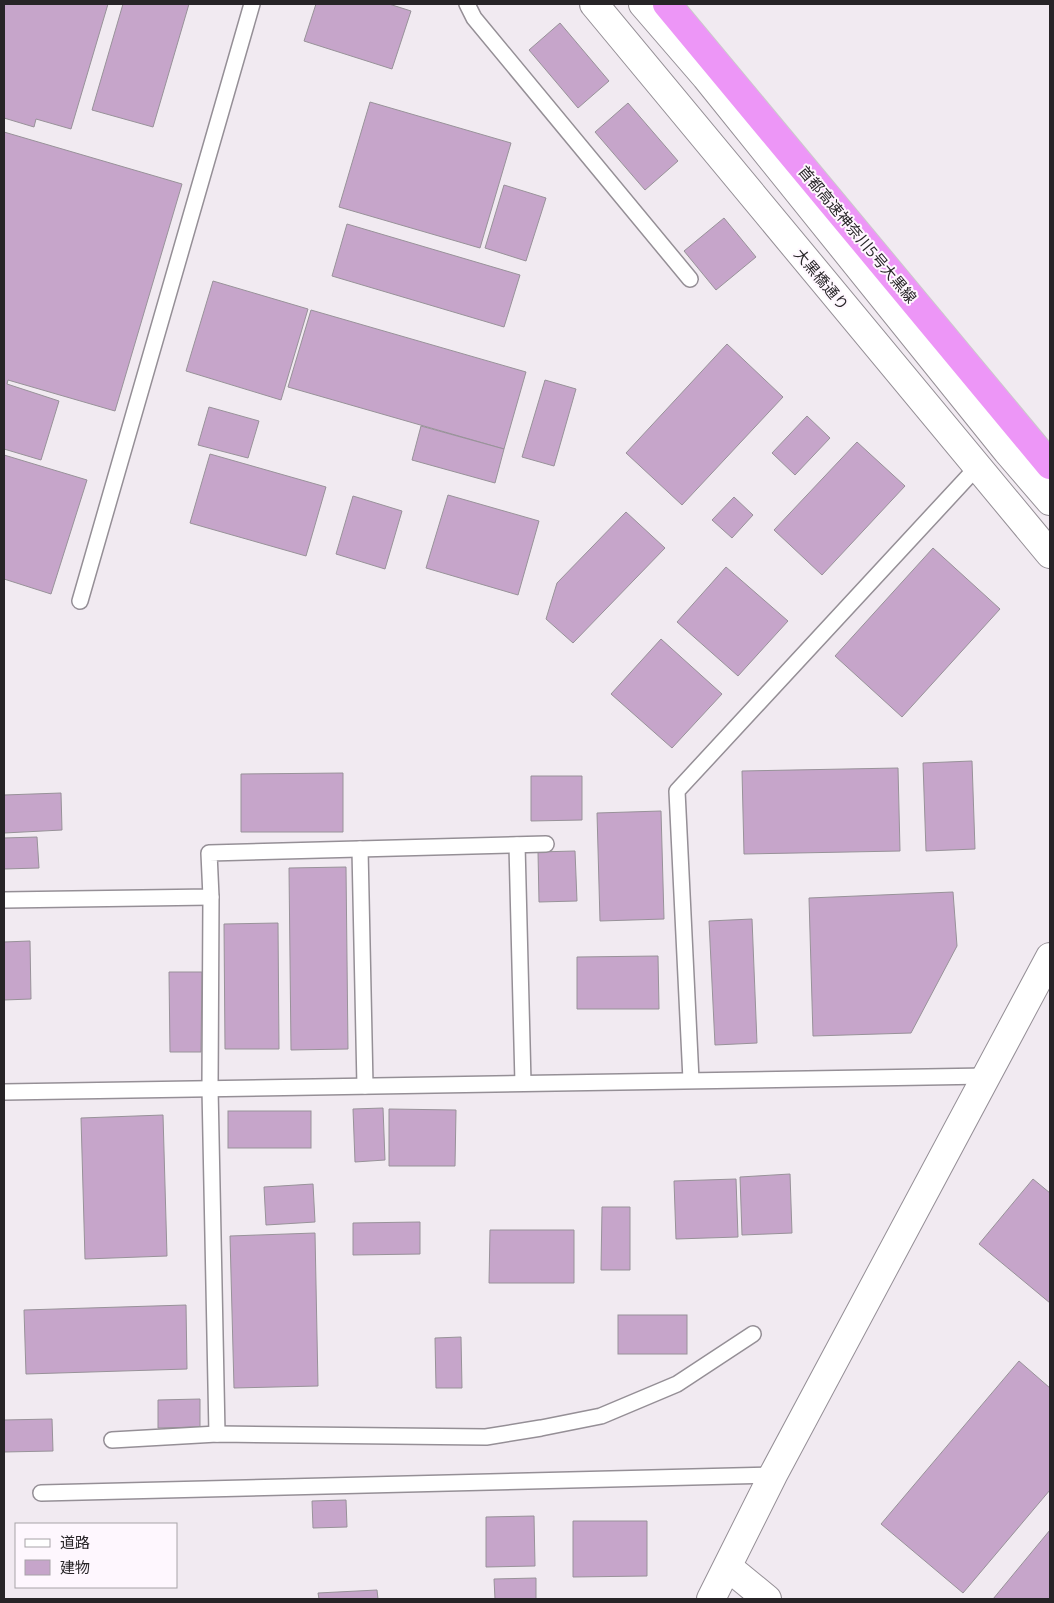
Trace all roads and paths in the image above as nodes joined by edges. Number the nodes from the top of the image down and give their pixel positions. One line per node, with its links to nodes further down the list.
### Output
1 (252, 4): 13 (lane)
2 (467, 4): 7 (lane)
3 (594, 4): 10 (street, 大黒橋通り)
4 (643, 4): 11 (street)
5 (667, 4): 9 (highway, 首都高速神奈川5号大黒線)
6 (687, 4): 8 (highway, 首都高速神奈川5号大黒線)
7 (690, 279)
8 (1050, 441)
9 (1050, 465)
10 (978, 466): 12 (street, 大黒橋通り); 21 (lane)
11 (1050, 501)
12 (1050, 554)
13 (80, 601)
14 (517, 844): 15 (lane); 16 (lane); 22 (lane)
15 (546, 844)
16 (360, 849): 17 (lane); 23 (lane)
17 (210, 897): 18 (lane); 24 (lane)
18 (4, 900)
19 (1050, 957): 20 (street)
20 (987, 1076): 21 (lane); 29 (street)
21 (691, 1080): 22 (lane)
22 (523, 1083): 23 (lane)
23 (365, 1086): 24 (lane)
24 (210, 1088): 25 (lane); 27 (lane)
25 (4, 1092)
26 (753, 1334): 27 (lane)
27 (217, 1434): 28 (lane)
28 (112, 1440)
29 (773, 1475): 30 (lane); 31 (street)
30 (41, 1493)
31 (728, 1567): 32 (street); 33 (street)
32 (711, 1599)
33 (767, 1599)

